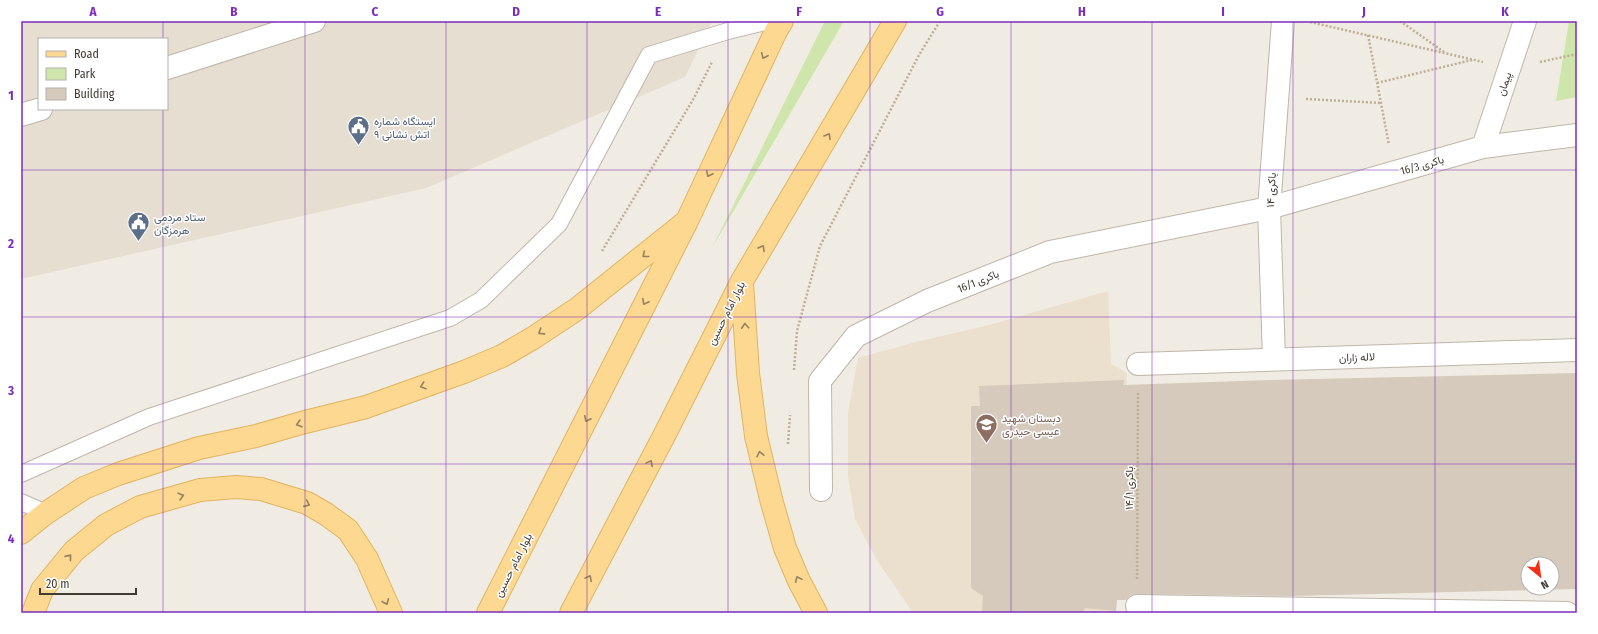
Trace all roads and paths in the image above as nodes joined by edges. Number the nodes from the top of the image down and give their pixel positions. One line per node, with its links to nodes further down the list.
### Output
1 (314, 21): 14 (street)
2 (770, 21): 33 (lane)
3 (782, 21): 25 (main road, بلوار امام حسین, one-way to 25)
4 (895, 21): 26 (main road, بلوار امام حسین, one-way to 4)
5 (940, 21): 30 (path)
6 (1283, 21): 17 (street, باکری ۱۴)
7 (1306, 21): 10 (path)
8 (1400, 21): 11 (path)
9 (1525, 21): 15 (street, پیمان)
10 (1368, 35): 11 (path); 16 (path)
11 (1446, 54): 13 (path)
12 (1577, 54): 15 (path)
13 (1474, 60): 15 (path); 16 (path)
14 (168, 68)
15 (1509, 68): 22 (street, پیمان)
16 (1377, 83): 18 (path)
17 (1277, 97): 18 (path); 24 (street, باکری ۱۴)
18 (1381, 104): 23 (path)
19 (38, 110): 20 (street)
20 (21, 115)
21 (1577, 135): 22 (street, باکری 16/3)
22 (1483, 147): 23 (street, باکری 16/3)
23 (1395, 172): 24 (street, باکری 16/3)
24 (1270, 208): 28 (street, باکری ۱۴); 34 (street, باکری 16/1)
25 (687, 222): 36 (main road, one-way to 36); 41 (main road, بلوار امام حسین, one-way to 41)
26 (742, 281): 42 (main road, بلوار امام حسین, one-way to 26); 43 (main road, one-way to 26)
27 (1577, 350): 28 (street, لاله زاران)
28 (1274, 359): 29 (street, لاله زاران)
29 (1138, 364): 38 (path, باکری ۱۴/۱)
30 (794, 370)
31 (791, 410): 32 (path)
32 (788, 450)
33 (21, 474)
34 (821, 490)
35 (21, 502): 36 (lane)
36 (46, 513): 37 (main road)
37 (21, 533)
38 (1137, 606): 44 (street)
39 (33, 613): 40 (main road, one-way to 40)
40 (391, 613)
41 (488, 613)
42 (571, 613)
43 (816, 613)
44 (1567, 613)

